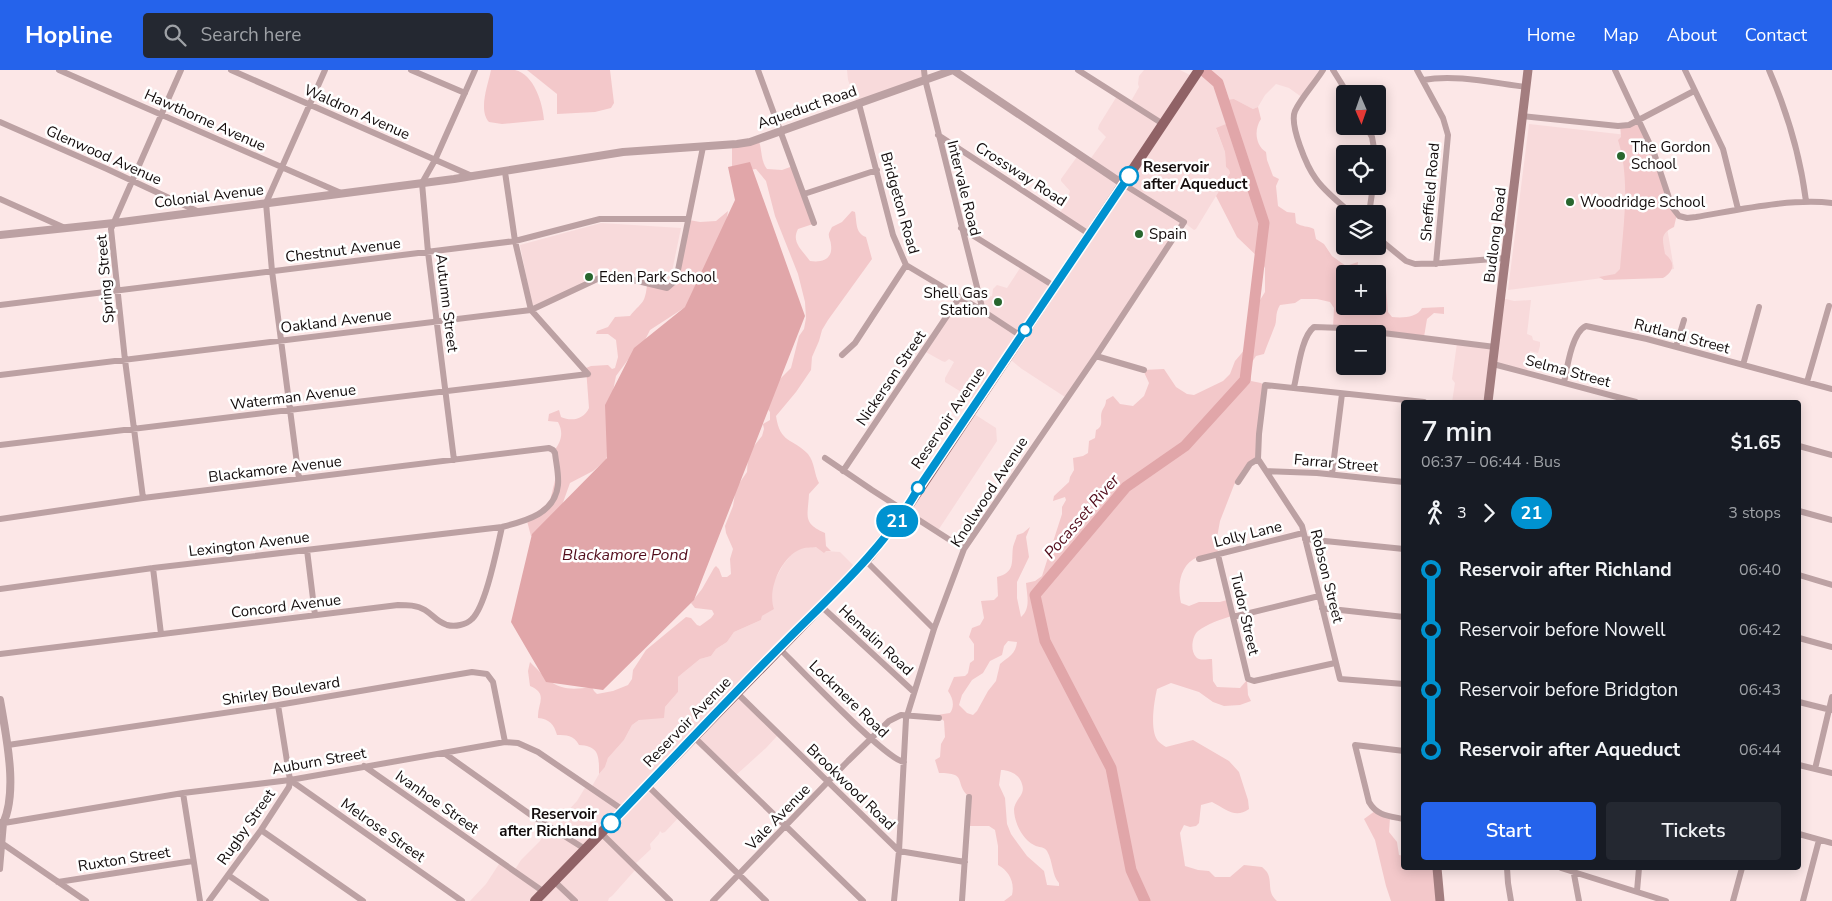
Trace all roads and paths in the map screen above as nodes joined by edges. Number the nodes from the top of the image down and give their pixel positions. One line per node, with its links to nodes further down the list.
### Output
1 (59, 70): 27 (street, Hawthorne Avenue)
2 (181, 70): 27 (street, Spring Street)
3 (230, 70): 26 (street, Waldron Avenue)
4 (325, 70): 26 (street)
5 (411, 70): 24 (street)
6 (474, 70): 24 (street)
7 (758, 70): 32 (street)
8 (924, 70): 19 (street, Intervale Road)
9 (953, 70): 19 (street, Aqueduct Road); 42 (street, Aqueduct Road)
10 (1078, 70): 31 (street)
11 (1199, 70): 31 (main road, Reservoir Avenue)
12 (1323, 70): 49 (street)
13 (1333, 70): 21 (street)
14 (1418, 70): 20 (street, Sheffield Road)
15 (1528, 70): 22 (main road, Budlong Road)
16 (1616, 70): 29 (street)
17 (1685, 70): 23 (street)
18 (1769, 70): 46 (street)
19 (925, 79): 25 (street, Aqueduct Road); 33 (street, Intervale Road)
20 (1423, 80): 22 (street); 64 (street, Sheffield Road)
21 (1342, 85)
22 (1526, 87): 28 (main road, Budlong Road)
23 (1694, 91): 29 (street); 50 (street)
24 (464, 93): 35 (street)
25 (858, 104): 32 (street, Aqueduct Road); 37 (street, Bridgeton Road)
26 (310, 105): 35 (street, Waldron Avenue); 36 (street)
27 (161, 115): 36 (street, Hawthorne Avenue); 40 (street, Spring Street)
28 (1522, 116): 29 (street); 63 (main road, Budlong Road)
29 (1637, 119): 50 (street)
30 (0, 122): 40 (street, Glenwood Avenue)
31 (1163, 124): 42 (main road, Reservoir Avenue)
32 (781, 130): 34 (street, Aqueduct Road); 44 (street)
33 (938, 135): 57 (street, Intervale Road); 58 (street, Crossway Road)
34 (702, 148): 38 (street, Aqueduct Road); 52 (street)
35 (435, 160): 39 (street, Waldron Avenue); 41 (street)
36 (282, 168): 43 (street, Hawthorne Avenue); 47 (street)
37 (877, 170): 44 (street); 65 (street, Bridgeton Road)
38 (505, 172): 39 (street, Aqueduct Road); 60 (street)
39 (473, 176): 41 (street, Aqueduct Road)
40 (132, 180): 51 (street, Glenwood Avenue); 54 (street, Spring Street)
41 (422, 183): 43 (street, Colonial Avenue); 62 (street, Autumn Street)
42 (1123, 184): 53 (street, Aqueduct Road); 58 (main road, Reservoir Avenue)
43 (342, 193): 47 (street, Colonial Avenue)
44 (804, 194): 55 (street)
45 (0, 199): 56 (street)
46 (1806, 201): 48 (street); 50 (street)
47 (266, 203): 51 (street, Colonial Avenue); 66 (street)
48 (1832, 203)
49 (1343, 205)
50 (1738, 209)
51 (197, 211): 54 (street, Colonial Avenue)
52 (688, 220): 60 (street, Chestnut Avenue); 73 (street, Oakland Avenue)
53 (1184, 222): 82 (street, Knollwood Avenue)
54 (114, 223): 56 (street, Colonial Avenue); 68 (street, Spring Street)
55 (814, 223)
56 (65, 228): 59 (street, Colonial Avenue)
57 (961, 228): 67 (street); 74 (street, Intervale Road)
58 (1089, 234): 67 (main road, Reservoir Avenue)
59 (0, 235)
60 (515, 241): 62 (street, Chestnut Avenue); 73 (street)
61 (1386, 245): 64 (street)
62 (428, 252): 66 (street, Chestnut Avenue); 76 (street, Autumn Street)
63 (1506, 258): 64 (street); 79 (main road, Budlong Road)
64 (1436, 264)
65 (906, 265): 69 (street, Bridgeton Road); 81 (street)
66 (272, 271): 68 (street, Chestnut Avenue); 78 (street)
67 (1054, 286): 77 (main road, Reservoir Avenue)
68 (118, 290): 70 (street, Chestnut Avenue); 83 (street, Spring Street)
69 (959, 298): 74 (street, Bridgeton Road); 108 (street, Nickerson Street)
70 (0, 305)
71 (1828, 306): 88 (street)
72 (1759, 307): 85 (street)
73 (531, 310): 76 (street, Oakland Avenue); 92 (street, Waterman Avenue)
74 (983, 311): 77 (street, Bridgeton Road)
75 (1684, 320): 80 (street)
76 (437, 322): 78 (street, Oakland Avenue); 92 (street, Autumn Street)
77 (1021, 336): 115 (main road, Reservoir Avenue)
78 (280, 341): 83 (street, Oakland Avenue); 99 (street)
79 (1495, 347): 84 (main road, Budlong Road); 90 (street)
80 (1676, 347): 85 (street, Rutland Street); 89 (street, Rutland Street)
81 (842, 355)
82 (1096, 356): 86 (street); 121 (street, Knollwood Avenue)
83 (125, 360): 87 (street, Oakland Avenue); 100 (street, Spring Street)
84 (1493, 364): 89 (street, Selma Street); 96 (main road, Budlong Road)
85 (1743, 366): 88 (street, Rutland Street)
86 (1144, 370)
87 (0, 375)
88 (1807, 382): 91 (street, Rutland Street)
89 (1564, 383): 93 (street, Selma Street)
90 (1294, 387): 94 (street); 106 (street)
91 (1832, 389)
92 (446, 390): 99 (street, Waterman Avenue); 107 (street, Autumn Street)
93 (1602, 393): 97 (street); 98 (street, Selma Street)
94 (1342, 394): 95 (street); 110 (street)
95 (1404, 400)
96 (1488, 400)
97 (1604, 400)
98 (1628, 400)
99 (289, 410): 100 (street, Waterman Avenue); 111 (street)
100 (134, 429): 101 (street, Waterman Avenue); 114 (street, Spring Street)
101 (0, 445)
102 (1801, 447): 104 (street)
103 (553, 450): 107 (street, Blackamore Avenue); 119 (street, Lexington Avenue)
104 (1832, 456)
105 (825, 458): 108 (street)
106 (1258, 459): 109 (street, Robson Street); 112 (street)
107 (454, 460): 111 (street, Blackamore Avenue)
108 (843, 471): 115 (street)
109 (1266, 471): 110 (street, Farrar Street); 120 (street, Robson Street)
110 (1332, 474): 113 (street, Farrar Street)
111 (298, 479): 114 (street, Blackamore Avenue)
112 (1238, 482)
113 (1401, 482)
114 (144, 498): 117 (street, Blackamore Avenue)
115 (904, 511): 121 (street); 126 (main road, Reservoir Avenue)
116 (1801, 512): 118 (street)
117 (0, 519)
118 (1832, 520)
119 (502, 527): 123 (street, Lexington Avenue); 134 (street, Concord Avenue)
120 (1304, 536): 122 (street, Lolly Lane); 124 (street, Lolly Lane); 131 (street, Robson Street)
121 (964, 549): 137 (street, Knollwood Avenue)
122 (1401, 549)
123 (307, 550): 127 (street, Lexington Avenue); 134 (street)
124 (1218, 555): 125 (street, Lolly Lane); 135 (street, Tudor Street)
125 (1199, 559)
126 (865, 560): 132 (main road, Reservoir Avenue); 137 (street)
127 (153, 568): 130 (street, Lexington Avenue); 138 (street)
128 (1801, 577): 129 (street)
129 (1832, 585)
130 (0, 588)
131 (1319, 596): 133 (street, Robson Street); 135 (street)
132 (821, 606): 141 (main road, Reservoir Avenue); 145 (street, Hemalin Road)
133 (1322, 608): 136 (street); 143 (street, Robson Street)
134 (316, 615): 138 (street, Concord Avenue)
135 (1233, 617): 143 (street, Tudor Street)
136 (1401, 617)
137 (934, 629): 145 (street, Knollwood Avenue)
138 (161, 634): 142 (street, Concord Avenue)
139 (1801, 639): 140 (street)
140 (1832, 647)
141 (779, 648): 146 (main road, Reservoir Avenue); 155 (street, Lockmere Road)
142 (0, 654)
143 (1335, 664): 144 (street, Robson Street)
144 (1401, 684)
145 (914, 692): 152 (street, Knollwood Avenue)
146 (737, 693): 154 (main road, Reservoir Avenue); 166 (street, Brookwood Road)
147 (1832, 697): 151 (street)
148 (0, 700): 157 (street)
149 (1801, 703): 151 (street)
150 (278, 705): 156 (street, Shirley Boulevard); 157 (street, Shirley Boulevard); 165 (street, Rugby Street)
151 (1830, 710): 163 (street)
152 (909, 715): 153 (street); 155 (street, Vale Avenue); 160 (street, Knollwood Avenue)
153 (939, 718)
154 (694, 737): 167 (main road, Reservoir Avenue); 173 (street)
155 (871, 738): 160 (street, Lockmere Road); 166 (street, Vale Avenue)
156 (505, 742): 159 (street, Auburn Street); 170 (street, Auburn Street)
157 (8, 745): 172 (street)
158 (1401, 751): 171 (street)
159 (444, 753): 161 (street, Auburn Street); 180 (street)
160 (904, 762): 181 (street, Knollwood Avenue)
161 (364, 766): 165 (street, Auburn Street); 196 (street, Ivanhoe Street)
162 (1801, 766): 163 (street)
163 (1815, 769): 164 (street)
164 (1832, 774)
165 (290, 780): 168 (street, Auburn Street); 174 (street, Rugby Street); 202 (street, Melrose Street)
166 (829, 782): 173 (street, Vale Avenue); 181 (street, Brookwood Road)
167 (647, 785): 170 (main road, Reservoir Avenue); 192 (street)
168 (183, 793): 172 (street, Auburn Street); 182 (street)
169 (969, 797): 183 (street)
170 (623, 810): 175 (main road, Reservoir Avenue)
171 (1401, 818)
172 (1, 825): 179 (street)
173 (786, 826): 192 (street, Vale Avenue); 208 (street)
174 (261, 830): 191 (street, Rugby Street); 201 (street)
175 (601, 833): 180 (main road, Reservoir Avenue); 205 (street)
176 (1801, 835): 177 (street)
177 (1820, 840): 178 (street); 216 (street)
178 (1832, 843)
179 (3, 844): 184 (street); 194 (street)
180 (585, 849): 193 (main road, Reservoir Avenue)
181 (899, 852): 183 (street, Brookwood Road); 209 (street, Knollwood Avenue)
182 (193, 861): 194 (street, Ruxton Street); 198 (street)
183 (965, 862): 210 (street)
184 (0, 870)
185 (1437, 870): 211 (main road)
186 (1507, 870): 212 (street)
187 (1573, 870): 213 (street)
188 (1576, 870): 195 (street)
189 (1639, 870): 195 (street)
190 (1741, 870): 215 (street)
191 (228, 874): 199 (street, Rugby Street); 200 (street)
192 (739, 874): 206 (street, Vale Avenue); 207 (street)
193 (554, 881): 196 (main road, Reservoir Avenue); 204 (street)
194 (58, 882): 197 (street)
195 (1637, 891): 214 (street)
196 (544, 892): 203 (main road, Reservoir Avenue)
197 (86, 901)
198 (200, 901)
199 (209, 901)
200 (266, 901)
201 (363, 901)
202 (462, 901)
203 (535, 901)
204 (574, 901)
205 (670, 901)
206 (713, 901)
207 (766, 901)
208 (863, 901)
209 (894, 901)
210 (962, 901)
211 (1440, 901)
212 (1511, 901)
213 (1579, 901)
214 (1666, 901)
215 (1733, 901)
216 (1803, 901)

